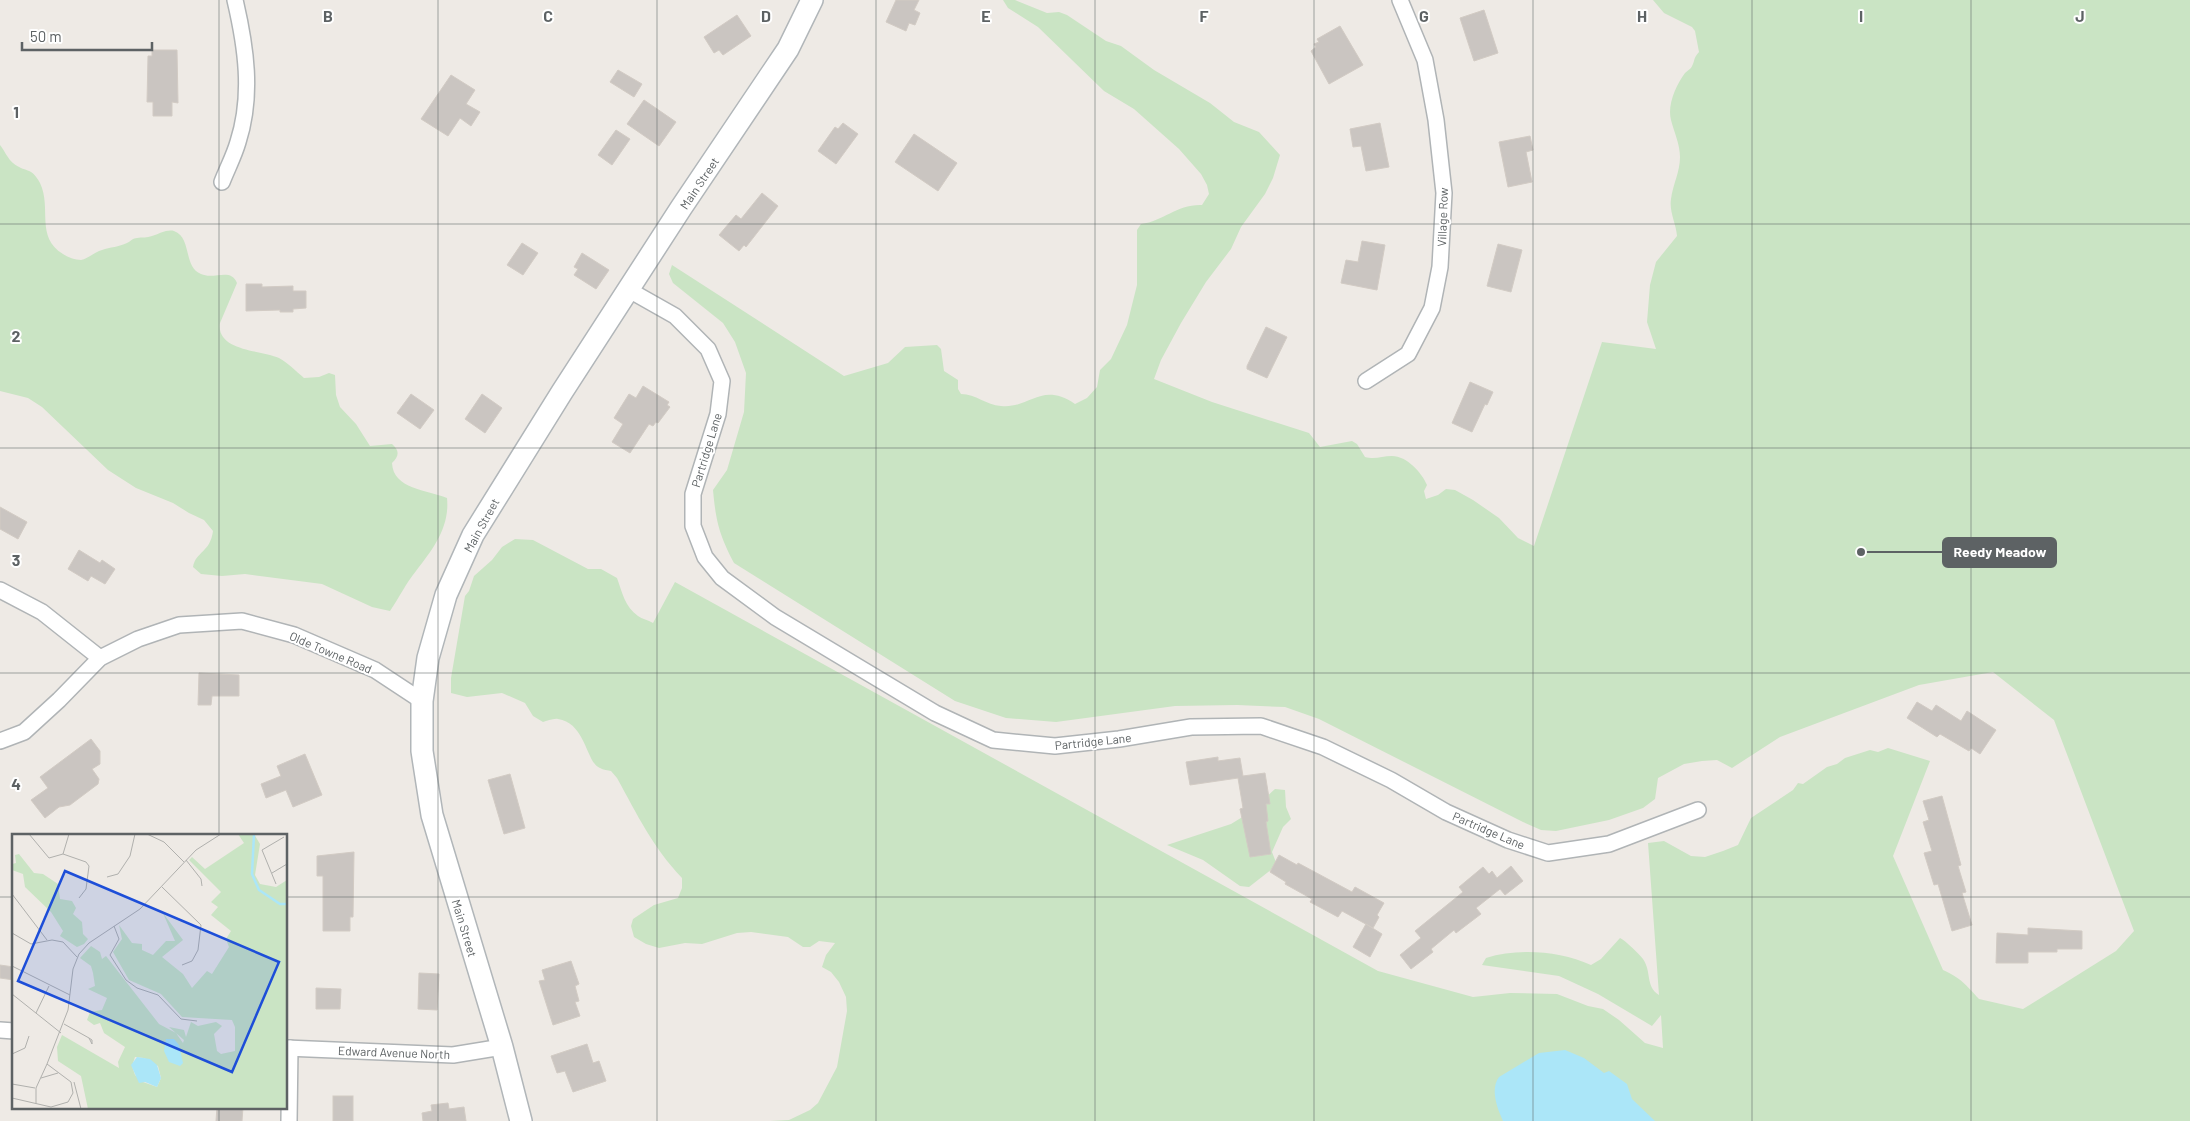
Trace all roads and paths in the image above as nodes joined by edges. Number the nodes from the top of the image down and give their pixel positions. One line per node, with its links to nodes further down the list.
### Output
1 (235, 0): 4 (street)
2 (812, 0): 5 (street, Main Street)
3 (1400, 0): 6 (street, Village Row)
4 (222, 182)
5 (629, 290): 9 (street, Main Street); 11 (street, Partridge Lane)
6 (1366, 381)
7 (0, 590): 8 (street)
8 (100, 658): 9 (street, Olde Towne Road); 10 (street, Olde Towne Road)
9 (422, 701): 12 (street, Main Street)
10 (0, 741)
11 (1698, 810)
12 (502, 1047): 13 (street, Edward Avenue North); 15 (street, Main Street)
13 (288, 1048): 14 (street)
14 (289, 1121)
15 (522, 1121)

